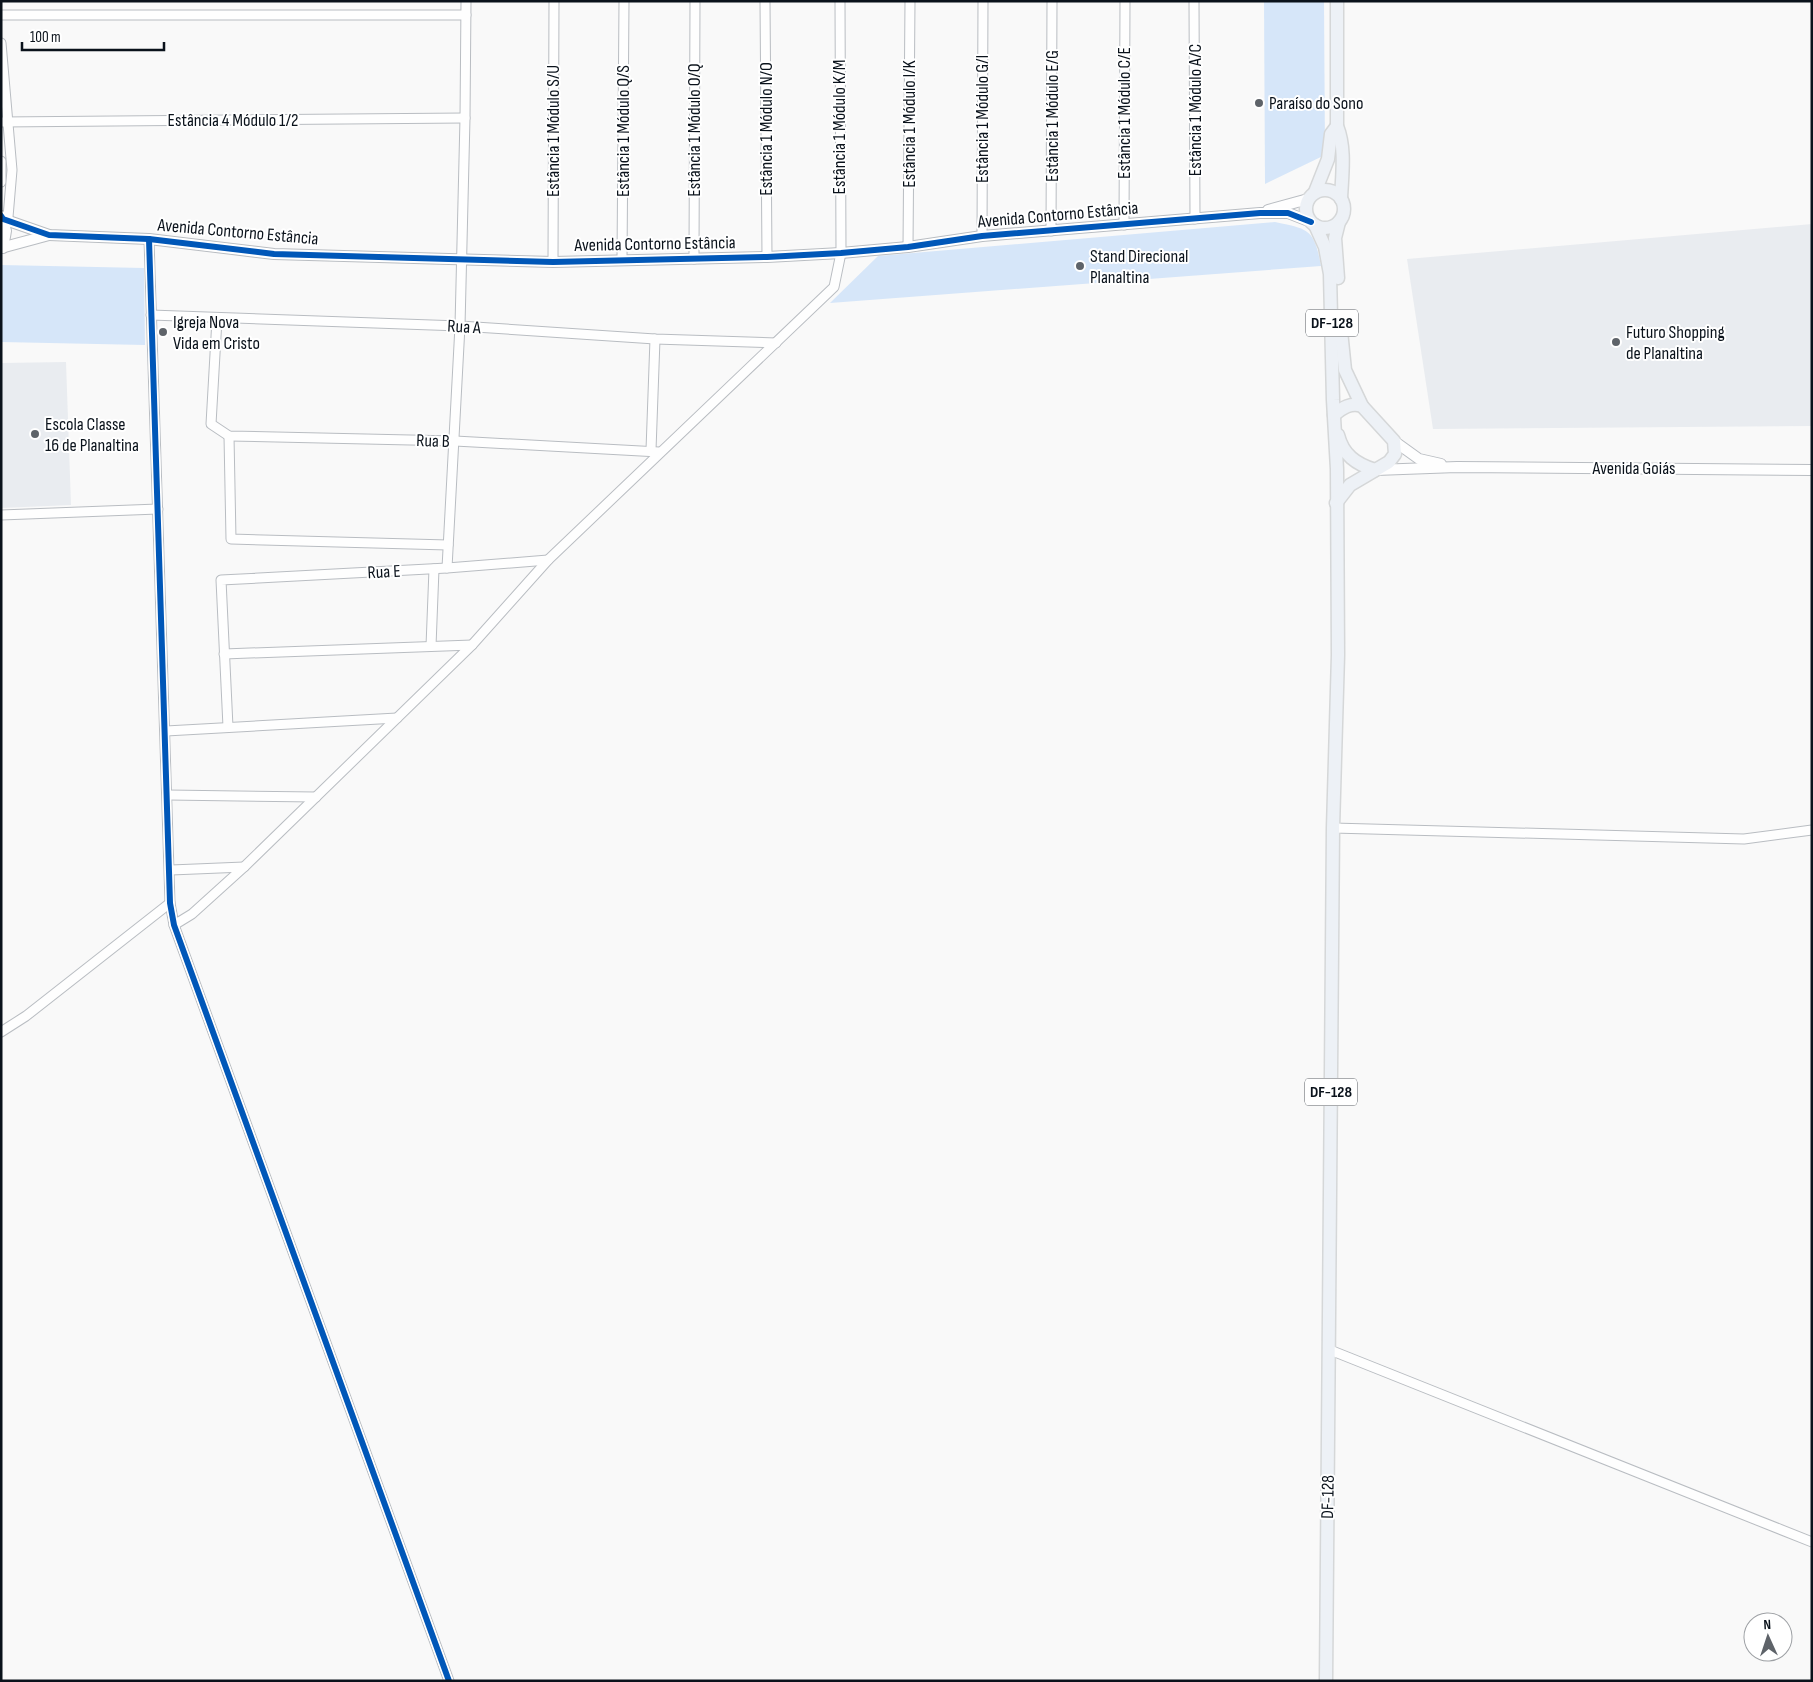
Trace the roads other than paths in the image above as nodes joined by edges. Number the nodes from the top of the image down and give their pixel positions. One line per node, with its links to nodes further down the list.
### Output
1 (466, 1): 14 (street)
2 (554, 1): 40 (street, Estância 1 Módulo S/U)
3 (624, 1): 39 (street, Estância 1 Módulo Q/S)
4 (695, 1): 38 (street, Estância 1 Módulo O/Q)
5 (765, 1): 36 (street, Estância 1 Módulo N/O)
6 (840, 1): 35 (street, Estância 1 Módulo K/M)
7 (910, 1): 33 (street, Estância 1 Módulo I/K)
8 (983, 1): 31 (street, Estância 1 Módulo G/I)
9 (1052, 1): 29 (street, Estância 1 Módulo E/G)
10 (1124, 1): 27 (street, Estância 1 Módulo C/E)
11 (1194, 1): 25 (street, Estância 1 Módulo A/C)
12 (1337, 1): 18 (main road, DF-128)
13 (1, 15): 14 (street)
14 (466, 15): 16 (street)
15 (1, 43): 17 (street)
16 (466, 118): 17 (street, Estância 4 Módulo 1/2); 37 (street)
17 (5, 121): 24 (street)
18 (1337, 126): 21 (main road, DF-128); 22 (main road, DF-128)
19 (1, 160): 20 (street)
20 (1, 182)
21 (1311, 196): 22 (main road); 23 (street, Avenida Contorno Estância); 28 (main road, DF-128)
22 (1341, 199): 26 (main road, DF-128)
23 (1260, 213): 25 (street, Avenida Contorno Estância); 28 (street, Avenida Contorno Estância)
24 (2, 218): 30 (street, Avenida Contorno Estância); 34 (street)
25 (1195, 219): 27 (street, Avenida Contorno Estância)
26 (1338, 222): 28 (main road); 46 (main road, DF-128 / DF-128)
27 (1124, 224): 29 (street, Avenida Contorno Estância)
28 (1313, 224): 47 (main road, DF-128 / DF-128)
29 (1052, 231): 31 (street, Avenida Contorno Estância)
30 (49, 235): 32 (street, Avenida Contorno Estância); 34 (street, Avenida Contorno Estância)
31 (982, 236): 33 (street, Avenida Contorno Estância)
32 (149, 239): 37 (street, Avenida Contorno Estância); 41 (street)
33 (908, 247): 35 (street, Avenida Contorno Estância)
34 (2, 248)
35 (841, 253): 36 (street, Avenida Contorno Estância); 45 (street, Estância 1 Módulo K/M)
36 (767, 257): 38 (street, Avenida Contorno Estância)
37 (462, 259): 40 (street, Avenida Contorno Estância); 43 (street)
38 (694, 259): 39 (street, Avenida Contorno Estância)
39 (622, 260): 40 (street, Avenida Contorno Estância)
40 (553, 262)
41 (151, 315): 42 (street, Rua A); 56 (street)
42 (217, 318): 43 (street, Rua A); 48 (street)
43 (460, 326): 44 (street, Rua A); 49 (street)
44 (655, 339): 45 (street, Rua A); 51 (street)
45 (776, 343): 51 (street, Estância 1 Módulo K/M)
46 (1362, 406): 47 (main road); 50 (main road, DF-128)
47 (1334, 419): 53 (main road); 55 (main road, DF-128 / DF-128)
48 (229, 436): 49 (street, Rua B); 58 (street)
49 (455, 441): 51 (street, Rua B); 58 (street)
50 (1394, 441): 52 (street, Avenida Goiás); 53 (main road)
51 (655, 451): 59 (street, Estância 1 Módulo K/M)
52 (1457, 468): 53 (street, Avenida Goiás); 54 (street, Avenida Goiás)
53 (1375, 470): 55 (main road)
54 (1812, 470)
55 (1336, 503): 70 (main road, DF-128 / DF-128)
56 (158, 509): 57 (street); 67 (street)
57 (1, 515)
58 (448, 545): 60 (street)
59 (548, 560): 60 (street, Rua E); 62 (street, Estância 1 Módulo K/M)
60 (447, 568): 61 (street, Rua E)
61 (434, 569): 63 (street); 64 (street, Rua E)
62 (472, 645): 63 (street); 65 (street, Estância 1 Módulo K/M)
63 (431, 646): 64 (street)
64 (224, 654): 66 (street)
65 (397, 718): 66 (street); 69 (street, Estância 1 Módulo K/M)
66 (228, 728): 67 (street)
67 (166, 731): 68 (street)
68 (168, 795): 69 (street); 73 (street)
69 (316, 797): 72 (street, Estância 1 Módulo K/M)
70 (1333, 828): 71 (street); 77 (main road, DF-128 / DF-128)
71 (1812, 830)
72 (244, 867): 73 (street); 75 (street, Estância 1 Módulo K/M)
73 (170, 870): 74 (street)
74 (170, 903): 75 (street); 76 (street)
75 (174, 925): 79 (street)
76 (1, 1032)
77 (1330, 1350): 78 (street); 80 (main road, DF-128 / DF-128)
78 (1812, 1542)
79 (449, 1681)
80 (1326, 1681)

